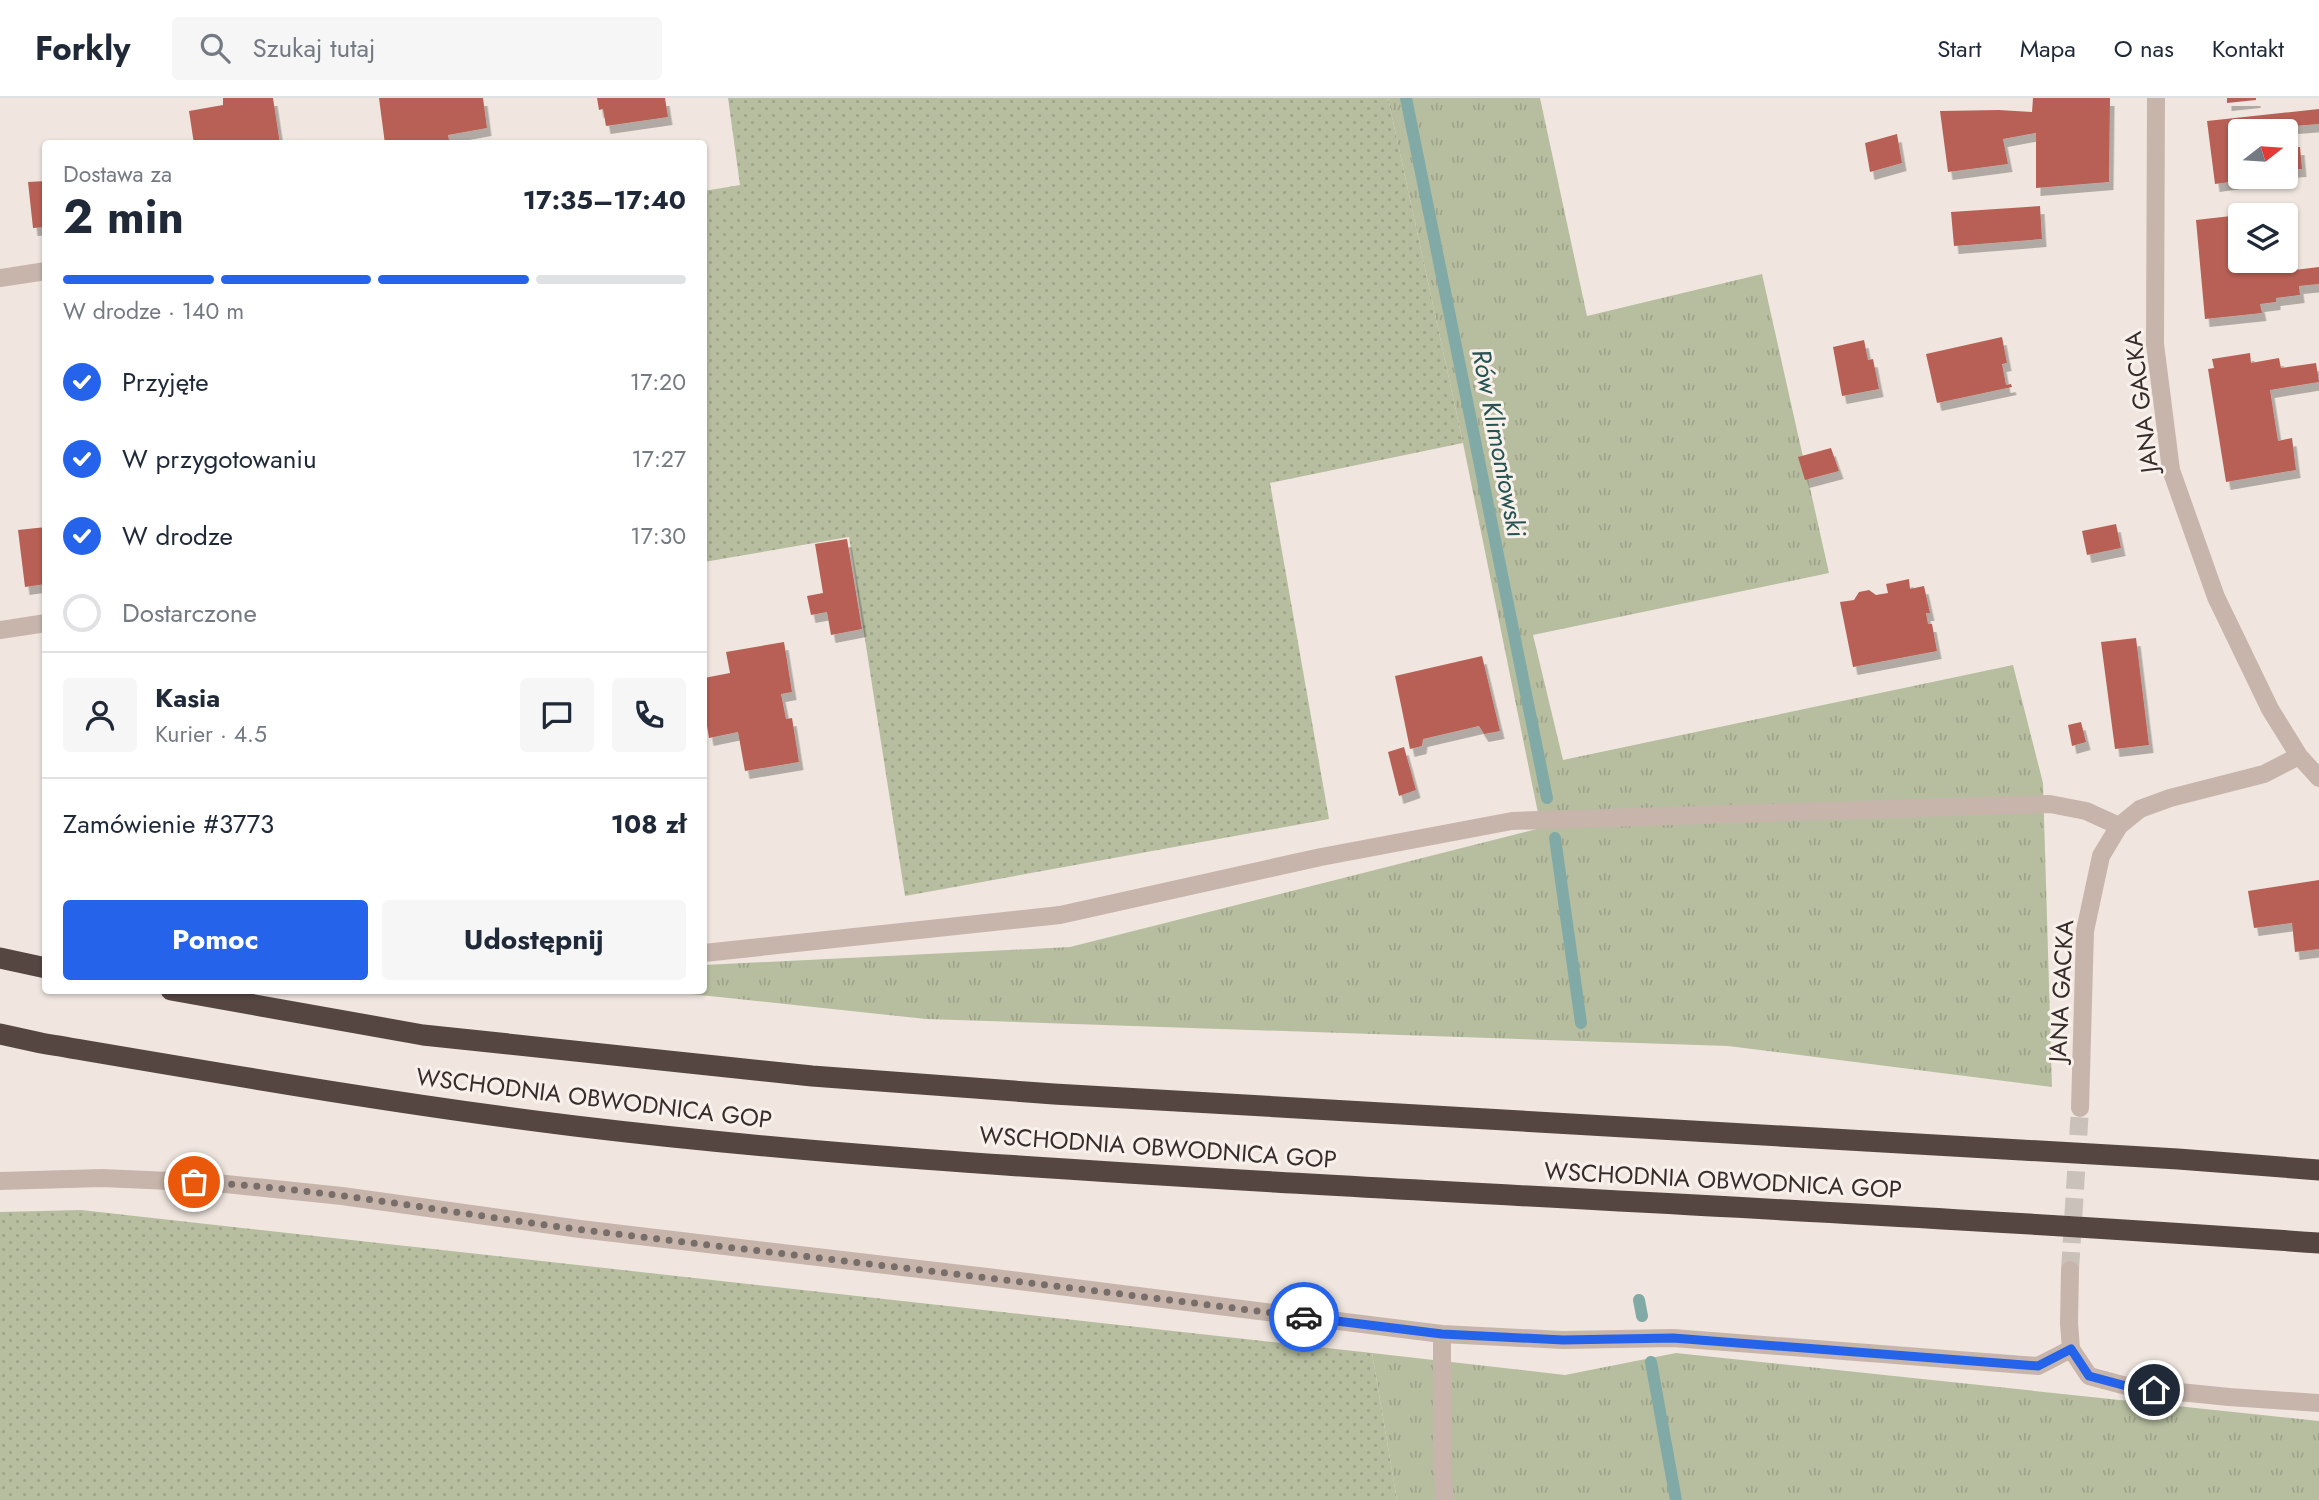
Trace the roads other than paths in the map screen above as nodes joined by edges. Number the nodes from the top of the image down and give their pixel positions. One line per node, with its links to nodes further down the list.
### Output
1 (2156, 98): 6 (street, JANA GACKA)
2 (42, 272): 3 (street)
3 (0, 278)
4 (42, 624): 5 (street)
5 (0, 630)
6 (2299, 756): 7 (street, JANA GACKA); 8 (street, JANA GACKA)
7 (2319, 778)
8 (2119, 826): 9 (street); 14 (street, JANA GACKA)
9 (707, 953)
10 (0, 958): 11 (highway)
11 (42, 967)
12 (193, 994): 15 (highway, WSCHODNIA OBWODNICA GOP)
13 (0, 1034): 17 (highway, WSCHODNIA OBWODNICA GOP)
14 (2080, 1108)
15 (2319, 1170)
16 (0, 1181): 19 (street)
17 (2319, 1242)
18 (2070, 1270): 20 (street)
19 (1442, 1334): 20 (street); 22 (street)
20 (2071, 1349): 21 (street)
21 (2319, 1403)
22 (1445, 1500)

